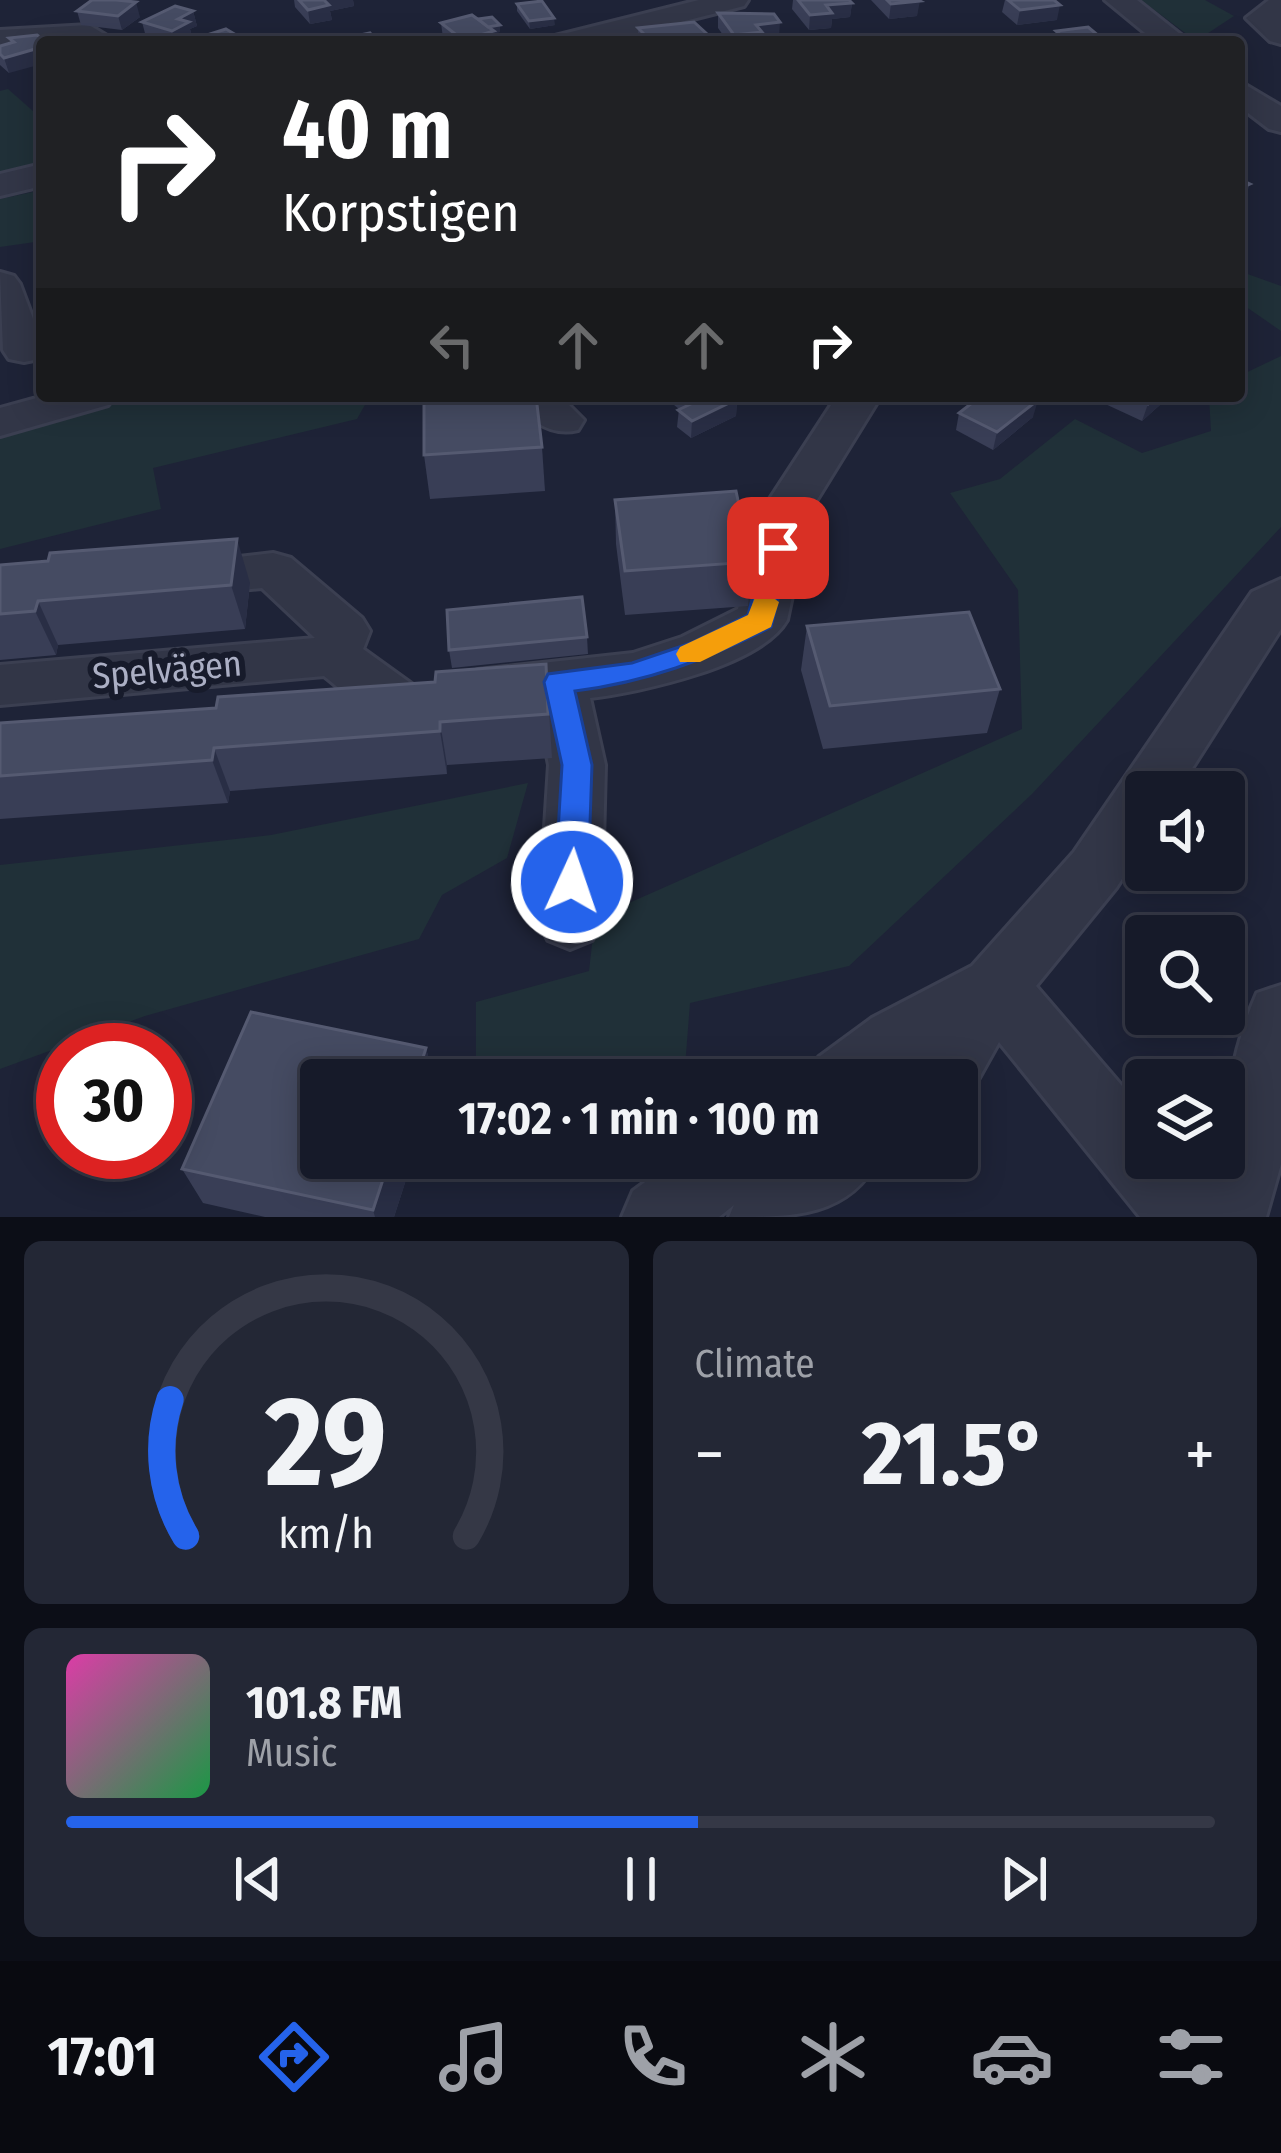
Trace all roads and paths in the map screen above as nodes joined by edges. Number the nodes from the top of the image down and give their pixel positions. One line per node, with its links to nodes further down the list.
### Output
1 (734, 0): 5 (street)
2 (1119, 0): 6 (street)
3 (53, 36): 4 (street)
4 (92, 36)
5 (610, 36)
6 (1166, 36)
7 (36, 37): 8 (street)
8 (0, 39)
9 (36, 177): 10 (street)
10 (0, 185)
11 (0, 284): 12 (street)
12 (22, 350)
13 (72, 402): 15 (street)
14 (855, 402): 19 (street)
15 (0, 422)
16 (136, 581): 18 (street)
17 (1281, 597): 23 (street)
18 (334, 656): 20 (street, Spelvägen); 21 (street)
19 (559, 682): 21 (street); 25 (street)
20 (0, 685)
21 (394, 700): 22 (street)
22 (324, 708)
23 (1160, 771)
24 (1125, 824): 26 (street)
25 (570, 921)
26 (995, 987): 28 (street); 29 (street); 32 (street)
27 (1280, 1015): 32 (street)
28 (871, 1059)
29 (952, 1059)
30 (710, 1179): 33 (street)
31 (816, 1179): 34 (street)
32 (1185, 1214)
33 (659, 1217)
34 (766, 1217)

